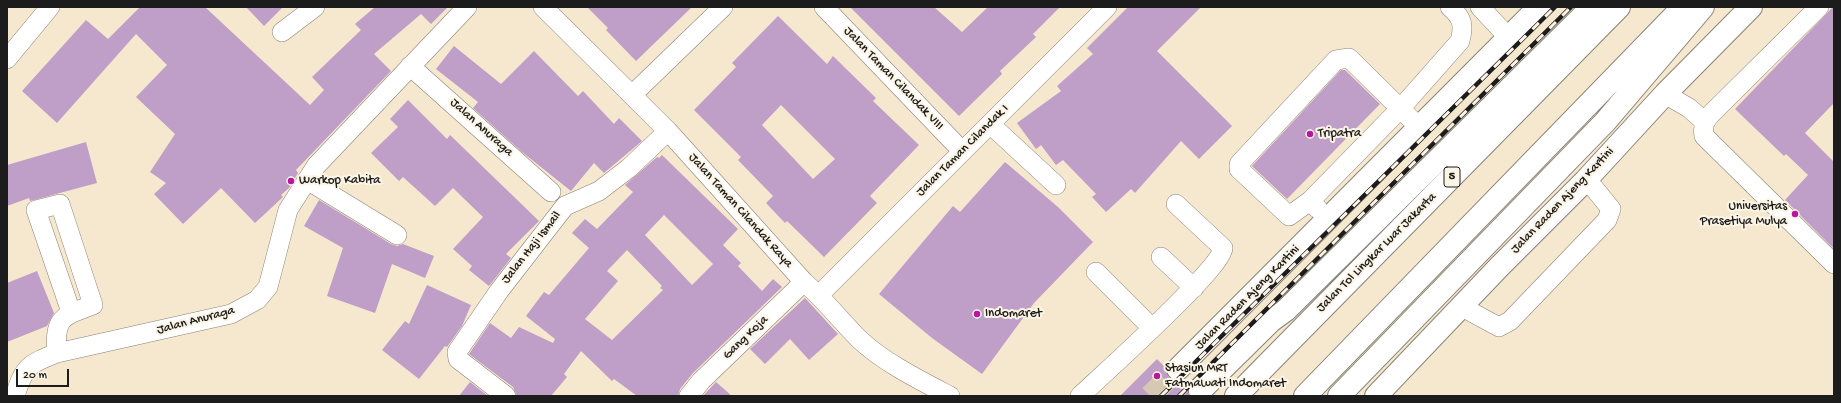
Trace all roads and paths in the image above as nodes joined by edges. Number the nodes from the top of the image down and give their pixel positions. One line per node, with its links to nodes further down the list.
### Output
1 (50, 7): 19 (street)
2 (315, 7): 17 (street)
3 (467, 7): 20 (street, Jalan Anuraga)
4 (543, 7): 22 (street, Jalan Taman Cilandak Raya)
5 (723, 7): 22 (street)
6 (824, 7): 28 (street, Jalan Taman Cilandak VIII)
7 (1107, 7): 25 (street, Jalan Taman Cilandak I)
8 (1450, 7): 23 (street)
9 (1480, 7): 18 (street)
10 (1539, 7): 18 (highway, Jalan Raden Ajeng Kartini)
11 (1592, 7): 48 (highway)
12 (1619, 7): 54 (highway, Jalan Tol Lingkar Luar Jakarta / 5)
13 (1683, 7): 55 (highway)
14 (1704, 7): 56 (highway)
15 (1751, 7): 21 (highway, Jalan Raden Ajeng Kartini)
16 (1819, 7): 24 (street)
17 (282, 32)
18 (1508, 37): 26 (highway, Jalan Raden Ajeng Kartini)
19 (7, 59)
20 (410, 66): 29 (street, Jalan Anuraga); 32 (street, Jalan Anuraga)
21 (1665, 94): 24 (street); 30 (highway, Jalan Raden Ajeng Kartini)
22 (632, 95): 27 (street, Jalan Taman Cilandak Raya)
23 (1400, 109): 26 (street); 33 (street); 33 (street)
24 (1705, 122): 38 (street)
25 (990, 124): 28 (street, Jalan Taman Cilandak I); 31 (street)
26 (1420, 127): 35 (highway, Jalan Raden Ajeng Kartini)
27 (668, 131): 40 (street, Jalan Taman Cilandak Raya); 50 (street, Jalan Haji Ismail)
28 (962, 151): 42 (street, Jalan Taman Cilandak I)
29 (307, 180): 36 (street); 46 (street, Jalan Anuraga)
30 (1585, 182): 43 (highway, Jalan Raden Ajeng Kartini); 43 (street)
31 (1056, 185)
32 (551, 192)
33 (1310, 201): 35 (street)
34 (1176, 204): 41 (street)
35 (1328, 218): 47 (highway, Jalan Raden Ajeng Kartini)
36 (396, 235)
37 (1161, 257): 41 (street)
38 (1834, 264)
39 (1096, 272): 45 (street)
40 (804, 282): 42 (street, Jalan Taman Cilandak Raya); 51 (street, Gang Koja)
41 (1194, 288): 45 (street)
42 (819, 295): 52 (street, Jalan Taman Cilandak Raya)
43 (1462, 307): 57 (highway, Jalan Raden Ajeng Kartini)
44 (71, 312): 44 (street); 46 (street)
45 (1151, 327): 53 (street)
46 (57, 353): 49 (street, Jalan Anuraga)
47 (1178, 369)
48 (1202, 393)
49 (15, 396)
50 (506, 396)
51 (689, 396)
52 (950, 396)
53 (1080, 396)
54 (1236, 396)
55 (1304, 396)
56 (1338, 396)
57 (1376, 396)

